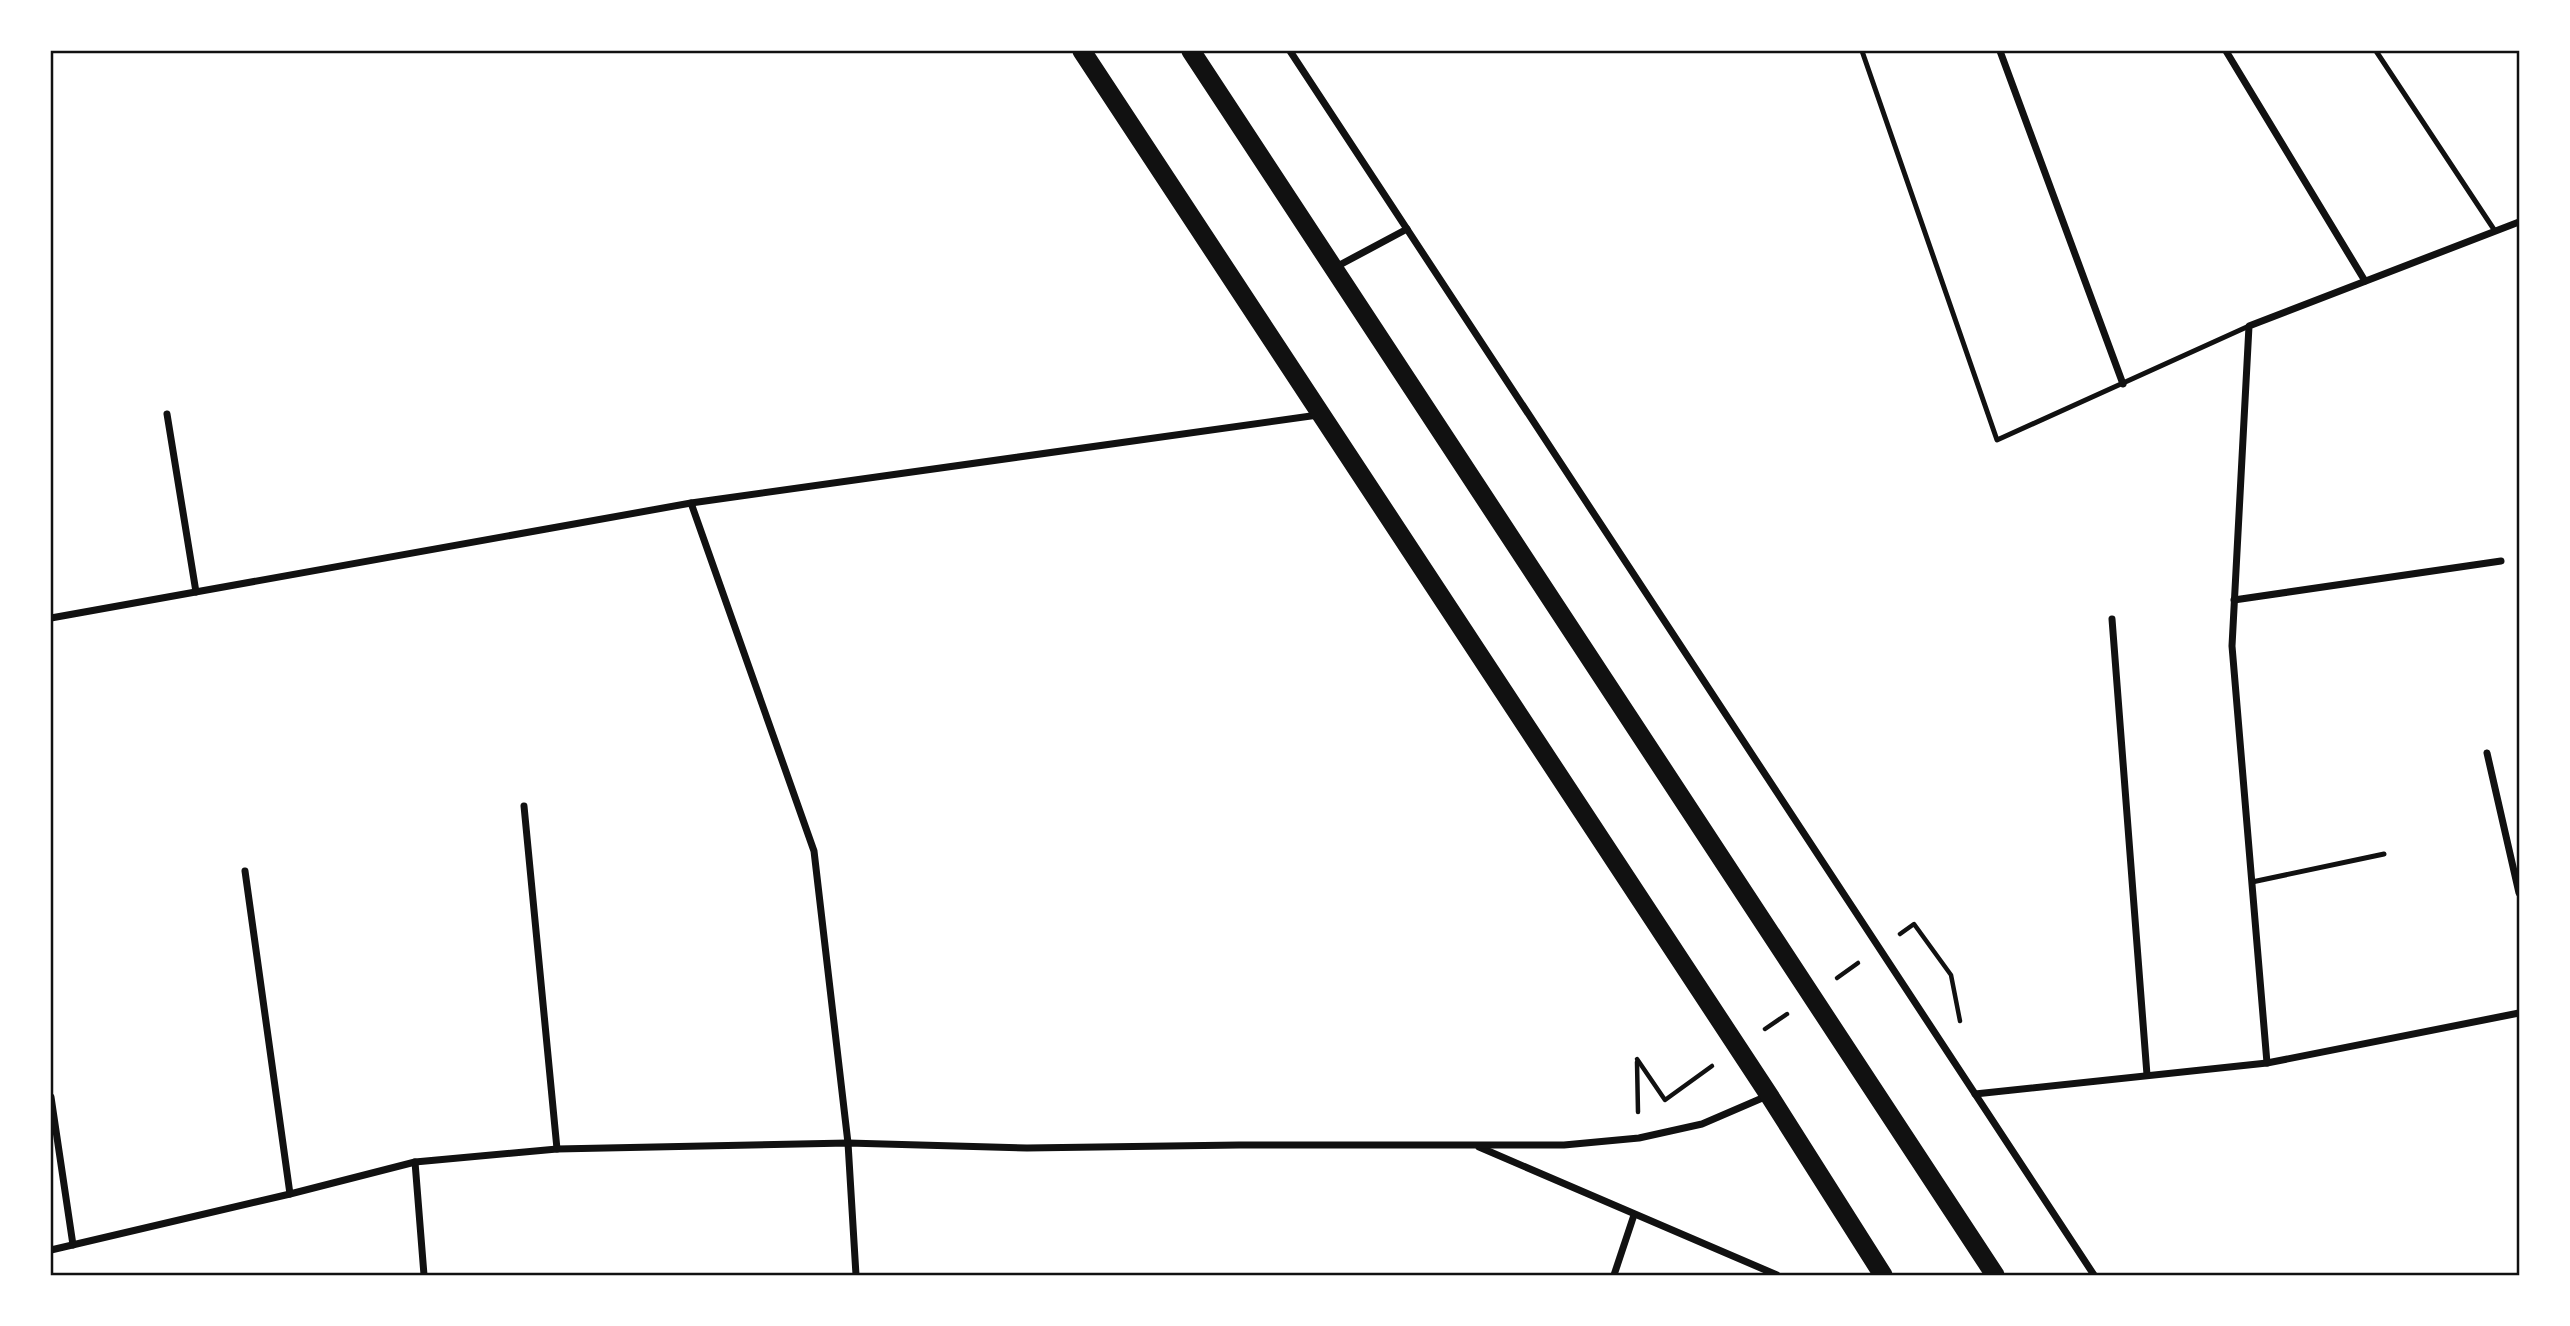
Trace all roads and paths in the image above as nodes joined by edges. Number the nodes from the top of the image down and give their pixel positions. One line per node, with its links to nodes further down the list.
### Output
1 (1082, 51): 16 (highway)
2 (1191, 51): 11 (highway)
3 (1290, 51): 9 (street)
4 (1862, 51): 14 (lane)
5 (2000, 51): 14 (street)
6 (2226, 51): 12 (street)
7 (2376, 51): 10 (lane)
8 (2519, 222): 10 (street)
9 (1407, 229): 11 (street); 34 (street)
10 (2495, 231): 12 (street)
11 (1334, 268): 52 (highway)
12 (2365, 281): 13 (street)
13 (2249, 326): 14 (lane); 20 (street)
14 (2123, 384)
15 (167, 414): 19 (street)
16 (1320, 415): 17 (street); 35 (highway)
17 (691, 503): 19 (street); 39 (street)
18 (2501, 561): 20 (street)
19 (196, 592): 21 (street)
20 (2234, 600): 27 (street)
21 (51, 618)
22 (2112, 619): 33 (street)
23 (2487, 753): 28 (street)
24 (524, 806): 41 (street)
25 (2384, 854): 27 (lane)
26 (244, 871): 43 (street)
27 (2252, 882): 32 (street)
28 (2519, 893)
29 (1914, 924): 30 (path)
30 (1951, 975)
31 (2519, 1013): 32 (street)
32 (2267, 1063): 33 (street)
33 (2147, 1075): 34 (street)
34 (1975, 1094): 53 (street)
35 (1769, 1095): 38 (street); 51 (highway)
36 (51, 1097): 45 (street)
37 (1665, 1100): 38 (path)
38 (1639, 1138): 40 (street)
39 (848, 1143): 40 (street); 41 (street); 48 (street)
40 (1475, 1146): 44 (street)
41 (557, 1149): 42 (street)
42 (415, 1162): 43 (street); 47 (street)
43 (290, 1194): 45 (street)
44 (1634, 1215): 49 (street); 50 (street)
45 (73, 1245): 46 (street)
46 (51, 1250)
47 (424, 1275)
48 (856, 1275)
49 (1614, 1275)
50 (1777, 1275)
51 (1883, 1275)
52 (1995, 1275)
53 (2094, 1275)

